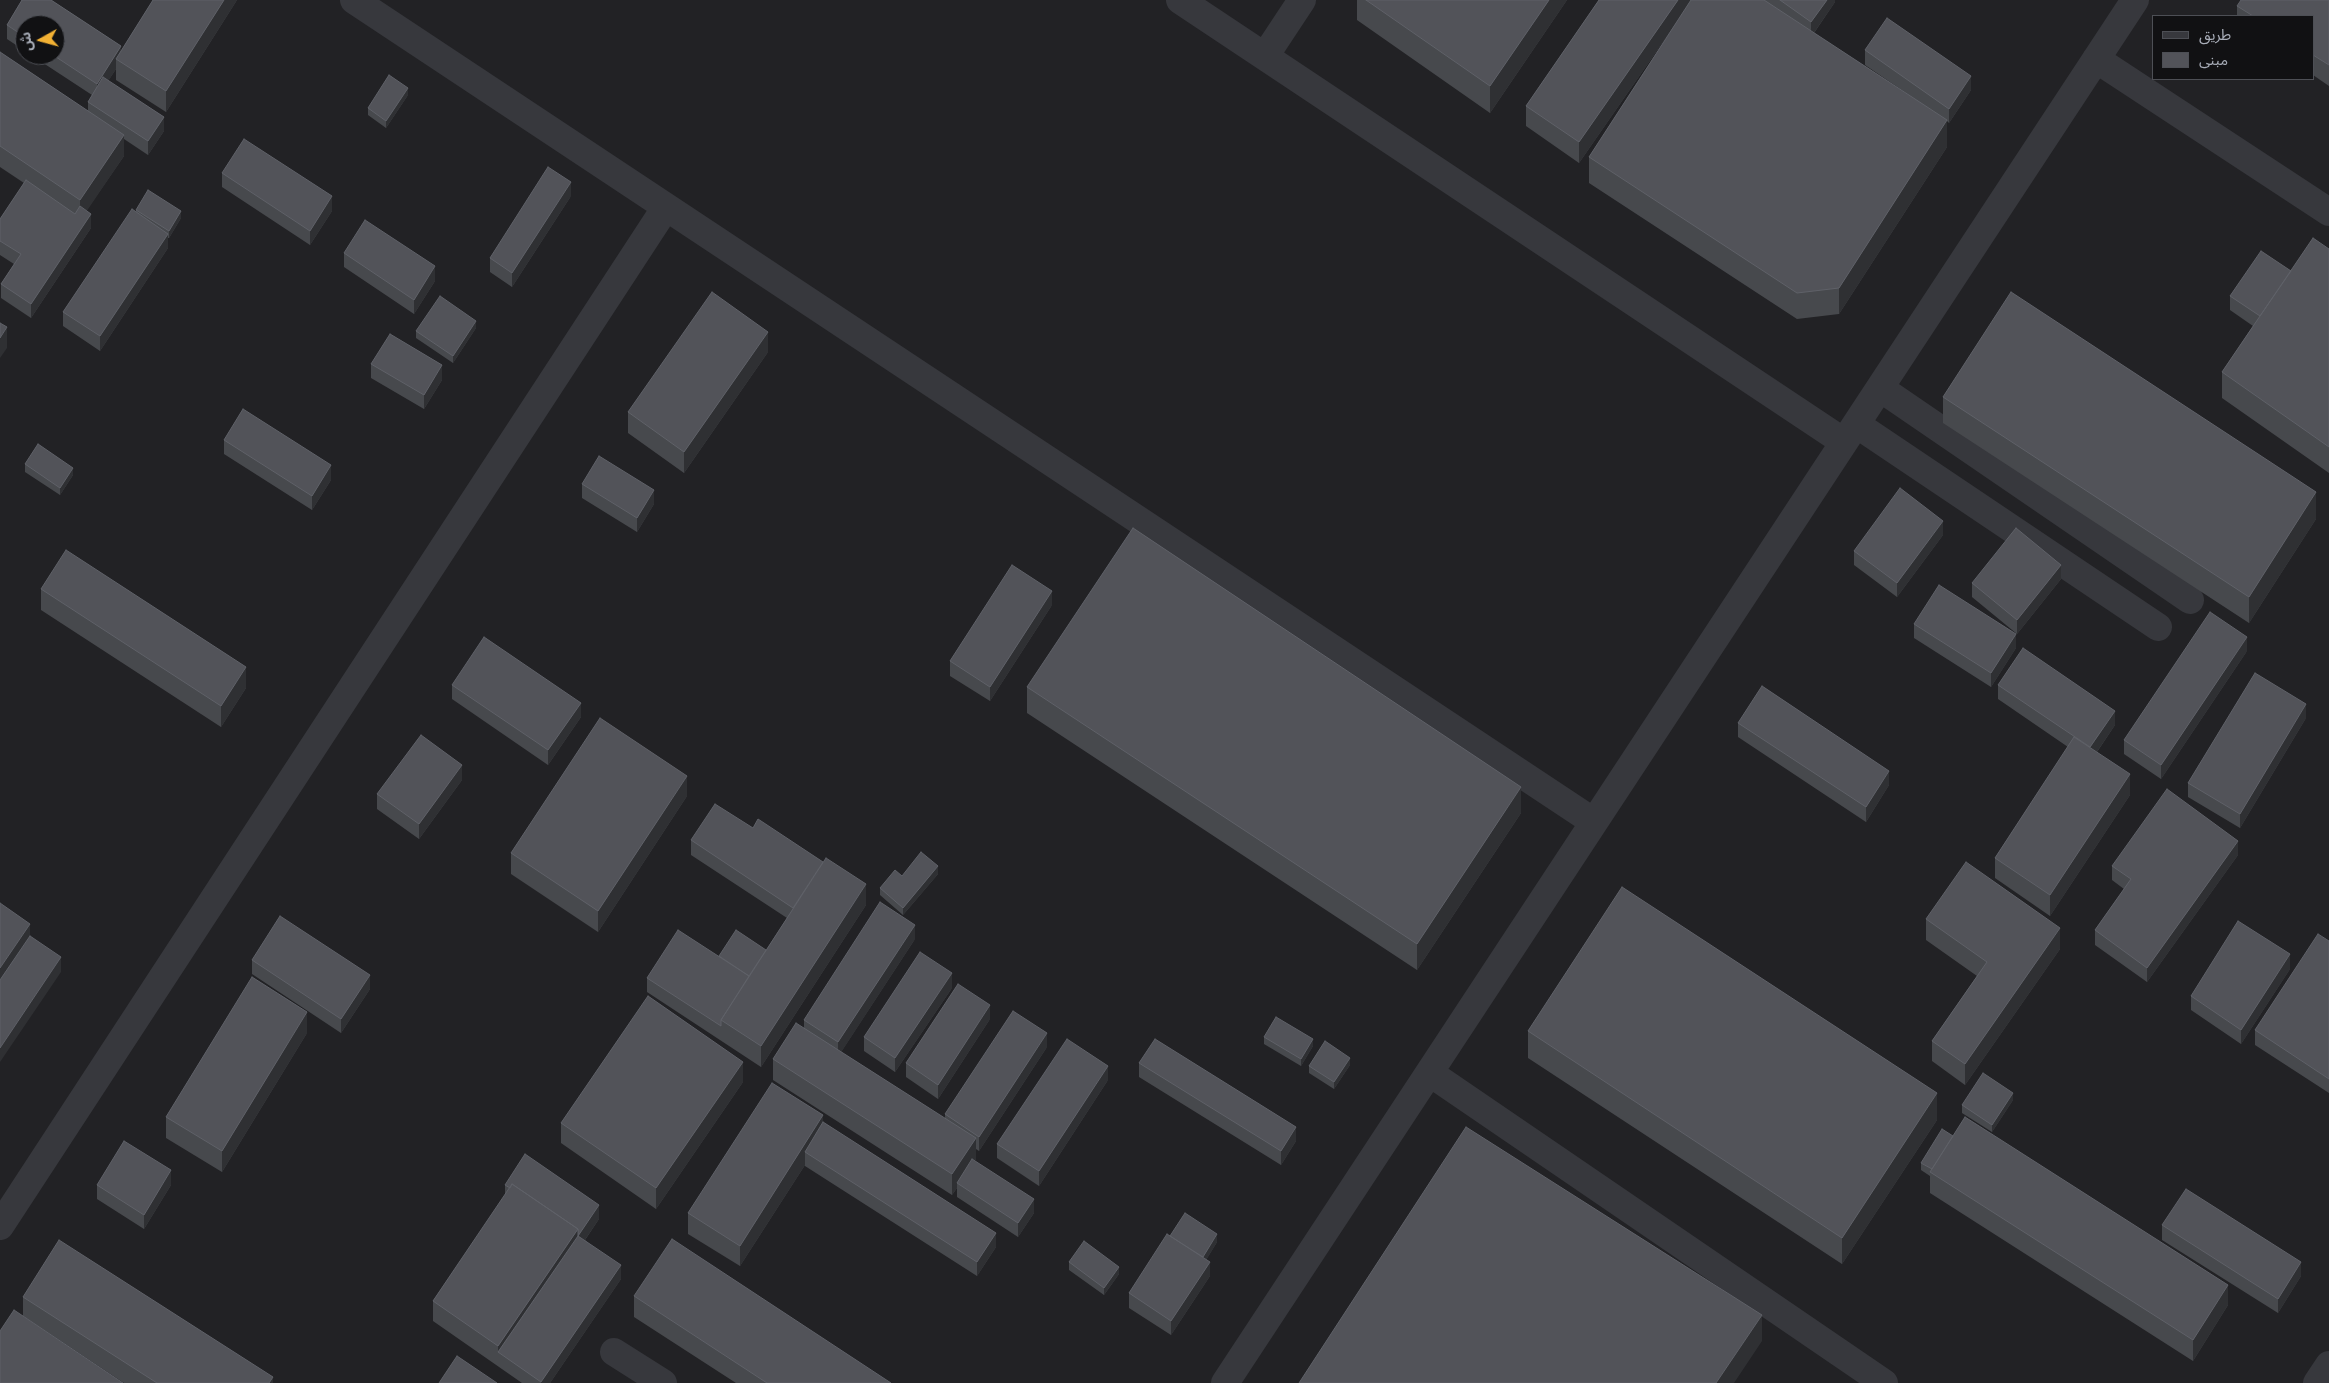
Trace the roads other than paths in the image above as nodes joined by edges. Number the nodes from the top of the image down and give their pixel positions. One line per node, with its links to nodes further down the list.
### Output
1 (354, 0): 7 (street)
2 (1180, 0): 5 (street)
3 (1302, 0): 5 (street)
4 (2135, 0): 6 (street)
5 (1265, 56): 10 (street)
6 (2096, 59): 8 (street); 9 (street)
7 (666, 207): 13 (street); 15 (street)
8 (2329, 212)
9 (1880, 388): 10 (street); 11 (street)
10 (1850, 433): 12 (street); 13 (street)
11 (2190, 600)
12 (2158, 627)
13 (1594, 822): 14 (street)
14 (1430, 1073): 19 (street); 20 (street)
15 (0, 1226)
16 (614, 1352): 18 (street)
17 (2329, 1365): 21 (street)
18 (663, 1383)
19 (1226, 1383)
20 (1884, 1383)
21 (2317, 1383)

